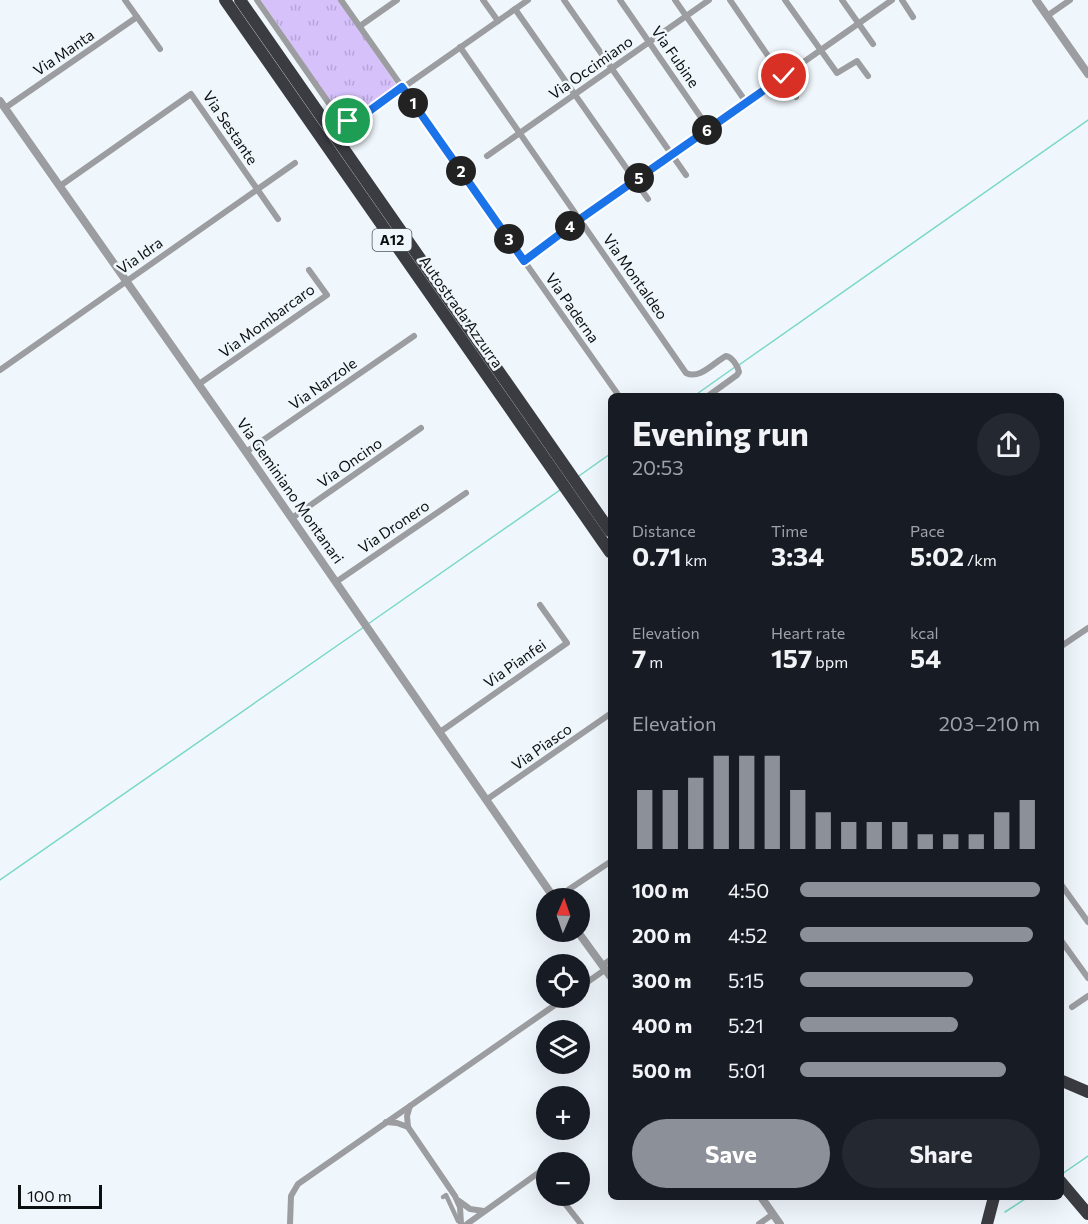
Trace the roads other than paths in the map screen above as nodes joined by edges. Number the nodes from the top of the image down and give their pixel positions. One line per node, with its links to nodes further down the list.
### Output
1 (125, 0): 24 (street)
2 (225, 0): 66 (highway, Autostrada Azzurra / A12)
3 (240, 0): 66 (highway, Autostrada Azzurra / A12)
4 (257, 0): 37 (street)
5 (341, 0): 27 (street, Via Paderna)
6 (397, 0): 27 (street)
7 (483, 0): 25 (street)
8 (528, 0): 20 (street)
9 (564, 0): 33 (street)
10 (620, 0): 28 (street, Via Fubine)
11 (675, 0): 21 (street)
12 (709, 0): 21 (street, Via Occimiano)
13 (730, 0): 35 (street)
14 (785, 0): 32 (street)
15 (842, 0): 26 (street)
16 (892, 0): 26 (street)
17 (902, 0): 22 (street)
18 (1036, 0): 23 (street)
19 (1070, 0): 23 (street)
20 (515, 9): 25 (street); 38 (street)
21 (686, 16): 28 (street, Via Occimiano); 40 (street)
22 (913, 16)
23 (1047, 16): 34 (street)
24 (137, 17): 31 (street); 41 (street, Via Manta)
25 (498, 21): 30 (street)
26 (859, 23): 29 (street); 32 (street)
27 (360, 26): 37 (street, Via Paderna)
28 (650, 42): 33 (street, Via Occimiano); 42 (street, Via Fubine)
29 (873, 44)
30 (460, 47): 37 (street); 43 (street, Via Montaldeo)
31 (160, 49)
32 (821, 50): 35 (street); 36 (street)
33 (612, 69): 38 (street, Via Occimiano); 44 (street)
34 (1088, 74)
35 (784, 76): 39 (street); 40 (street)
36 (868, 76)
37 (402, 87): 54 (street, Via Paderna)
38 (575, 95): 43 (street, Via Occimiano); 48 (street)
39 (796, 97)
40 (746, 102): 42 (street)
41 (2, 104): 49 (street, Via Geminiano Montanari)
42 (709, 129): 44 (street)
43 (519, 133): 45 (street, Via Occimiano); 53 (street, Via Montaldeo)
44 (672, 155): 47 (street); 48 (street)
45 (487, 156)
46 (295, 163): 50 (street, Via Idra)
47 (686, 175)
48 (635, 180): 51 (street); 53 (street)
49 (60, 186): 50 (street, Via Sestante); 56 (street, Via Geminiano Montanari)
50 (257, 189): 52 (street, Via Sestante); 56 (street, Via Idra)
51 (648, 199)
52 (278, 219)
53 (580, 219): 54 (street); 60 (street, Via Montaldeo)
54 (524, 261): 61 (street, Via Paderna)
55 (309, 270): 59 (street, Via Mombarcaro)
56 (126, 281): 58 (street, Via Idra); 59 (street, Via Geminiano Montanari)
57 (414, 336): 65 (street, Via Narzole)
58 (0, 370)
59 (199, 384): 65 (street, Via Geminiano Montanari)
60 (718, 389): 62 (street, Via Montaldeo); 63 (street)
61 (617, 393)
62 (712, 393)
63 (721, 393)
64 (421, 428): 69 (street, Via Oncino)
65 (246, 452): 69 (street, Via Geminiano Montanari)
66 (565, 477): 67 (highway, Autostrada Azzurra / A12)
67 (574, 489): 70 (highway, Autostrada Azzurra / A12); 71 (highway, Autostrada Azzurra / A12)
68 (466, 493): 72 (street, Via Dronero)
69 (292, 518): 72 (street, Via Geminiano Montanari)
70 (608, 529)
71 (608, 548)
72 (336, 582): 77 (street, Via Geminiano Montanari)
73 (540, 605): 77 (street, Via Pianfei)
74 (1088, 628): 75 (street)
75 (1064, 644)
76 (608, 715): 78 (street, Via Piasco)
77 (440, 732): 78 (street, Via Geminiano Montanari)
78 (486, 800): 80 (street, Via Geminiano Montanari)
79 (608, 863): 81 (street)
80 (548, 888)
81 (570, 888)
82 (1064, 889): 83 (street)
83 (1088, 922)
84 (585, 942): 86 (street)
85 (1064, 950): 87 (street)
86 (606, 970): 88 (street)
87 (1088, 978)
88 (590, 981)
89 (1088, 996): 90 (street)
90 (1072, 1007)
91 (551, 1008): 94 (street)
92 (1064, 1082): 93 (highway)
93 (1088, 1092)
94 (410, 1105): 95 (street); 96 (street)
95 (386, 1122): 96 (street); 111 (street)
96 (408, 1127): 99 (street)
97 (536, 1175): 106 (street)
98 (1064, 1186): 108 (highway)
99 (455, 1196): 105 (street); 109 (street)
100 (443, 1197): 112 (street)
101 (1064, 1198): 117 (highway)
102 (766, 1200): 107 (street)
103 (993, 1200): 116 (highway)
104 (567, 1206): 113 (street)
105 (470, 1209): 106 (street); 110 (street)
106 (484, 1211): 110 (street)
107 (773, 1214): 114 (street); 115 (street)
108 (1088, 1214)
109 (462, 1215): 110 (street); 112 (street)
110 (471, 1221)
111 (290, 1224)
112 (460, 1224)
113 (581, 1224)
114 (759, 1224)
115 (780, 1224)
116 (987, 1224)
117 (1087, 1224)

